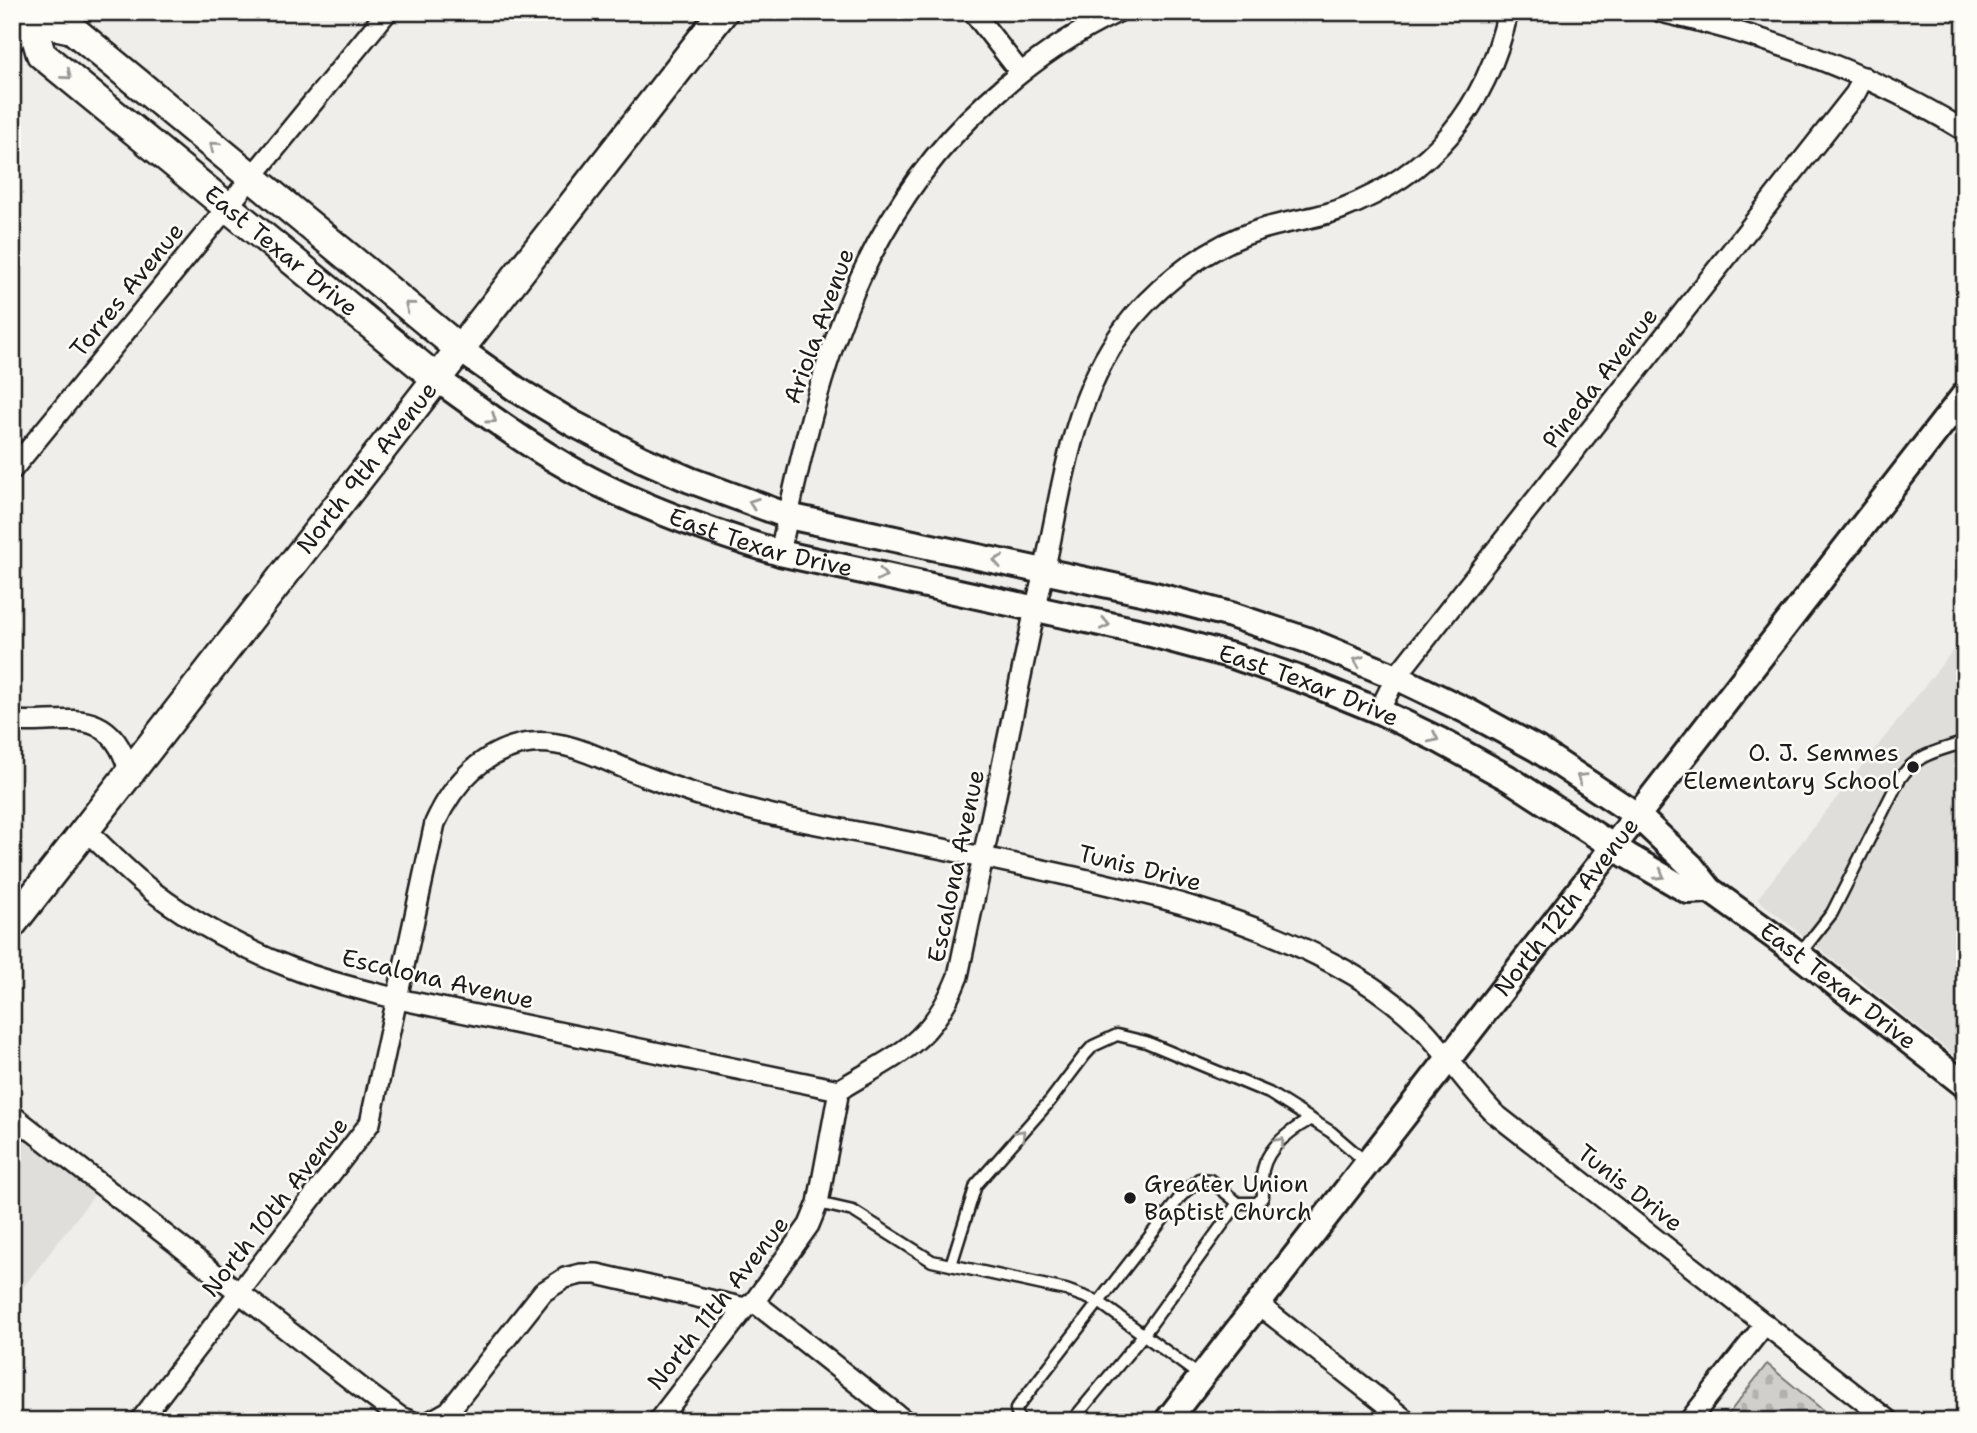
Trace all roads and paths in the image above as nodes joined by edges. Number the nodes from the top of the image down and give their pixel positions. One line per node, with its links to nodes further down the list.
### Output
1 (387, 12): 12 (street, Torres Avenue)
2 (723, 12): 14 (main road, North 9th Avenue)
3 (973, 12): 9 (street)
4 (1118, 12): 9 (street, Ariola Avenue)
5 (1508, 12): 20 (street, Escalona Avenue)
6 (1661, 12): 10 (street)
7 (30, 15): 8 (street); 12 (main road, East Texar Drive, one-way to 7); 13 (main road, East Texar Drive, one-way to 13)
8 (12, 43)
9 (1020, 72): 18 (street, Ariola Avenue)
10 (1864, 76): 11 (street); 22 (street, Pineda Avenue)
11 (1965, 131)
12 (251, 177): 13 (street, Torres Avenue); 14 (main road, East Texar Drive, one-way to 12)
13 (226, 207): 15 (main road, East Texar Drive); 17 (street, Torres Avenue)
14 (461, 350): 15 (main road, North 9th Avenue); 18 (street, East Texar Drive, one-way to 14)
15 (437, 379): 19 (street, East Texar Drive, one-way to 19); 26 (main road, North 9th Avenue)
16 (1965, 394): 27 (street, North 12th Avenue)
17 (12, 470)
18 (788, 516): 19 (street, Ariola Avenue); 20 (street, East Texar Drive, one-way to 18)
19 (780, 553): 21 (street, East Texar Drive, one-way to 21)
20 (1046, 572): 21 (street, Escalona Avenue); 22 (street, East Texar Drive, one-way to 20)
21 (1035, 609): 23 (street, East Texar Drive, one-way to 23); 30 (street, Escalona Avenue)
22 (1396, 677): 23 (street, Pineda Avenue); 27 (street, East Texar Drive, one-way to 22)
23 (1379, 712): 29 (street, East Texar Drive, one-way to 29)
24 (12, 721): 26 (street)
25 (1965, 742): 33 (lane)
26 (129, 771): 28 (main road, North 9th Avenue)
27 (1638, 816): 29 (street, North 12th Avenue); 31 (street, East Texar Drive)
28 (85, 829): 32 (main road, North 9th Avenue); 34 (street, Escalona Avenue)
29 (1614, 846): 31 (street, East Texar Drive, one-way to 31); 35 (street, North 12th Avenue)
30 (984, 857): 34 (street, Tunis Drive); 35 (street, Tunis Drive); 37 (street, Escalona Avenue)
31 (1710, 890): 33 (street, East Texar Drive)
32 (12, 924)
33 (1798, 955): 36 (street, East Texar Drive)
34 (398, 999): 37 (street, Escalona Avenue); 44 (street, North 10th Avenue)
35 (1448, 1060): 40 (street, North 12th Avenue); 48 (street, Tunis Drive)
36 (1965, 1085)
37 (839, 1090): 41 (street, North 11th Avenue)
38 (12, 1115): 44 (street)
39 (1311, 1119): 40 (lane); 42 (lane, one-way to 39); 43 (lane, one-way to 39)
40 (1367, 1163): 47 (street, North 12th Avenue)
41 (818, 1203): 43 (lane); 46 (street, North 11th Avenue)
42 (1238, 1203): 45 (lane); 49 (lane)
43 (951, 1265): 45 (lane)
44 (240, 1293): 51 (street, North 10th Avenue); 52 (street)
45 (1099, 1302): 49 (lane); 56 (lane)
46 (749, 1305): 53 (street); 54 (street, North 11th Avenue); 55 (street)
47 (1259, 1306): 50 (street, North 12th Avenue); 59 (street)
48 (1765, 1324): 60 (street); 61 (street, Tunis Drive)
49 (1144, 1334): 50 (lane); 57 (lane)
50 (1201, 1377): 58 (street, North 12th Avenue)
51 (140, 1421)
52 (411, 1421)
53 (431, 1421)
54 (658, 1421)
55 (905, 1421)
56 (1019, 1421)
57 (1072, 1421)
58 (1167, 1421)
59 (1407, 1421)
60 (1689, 1421)
61 (1889, 1421)

